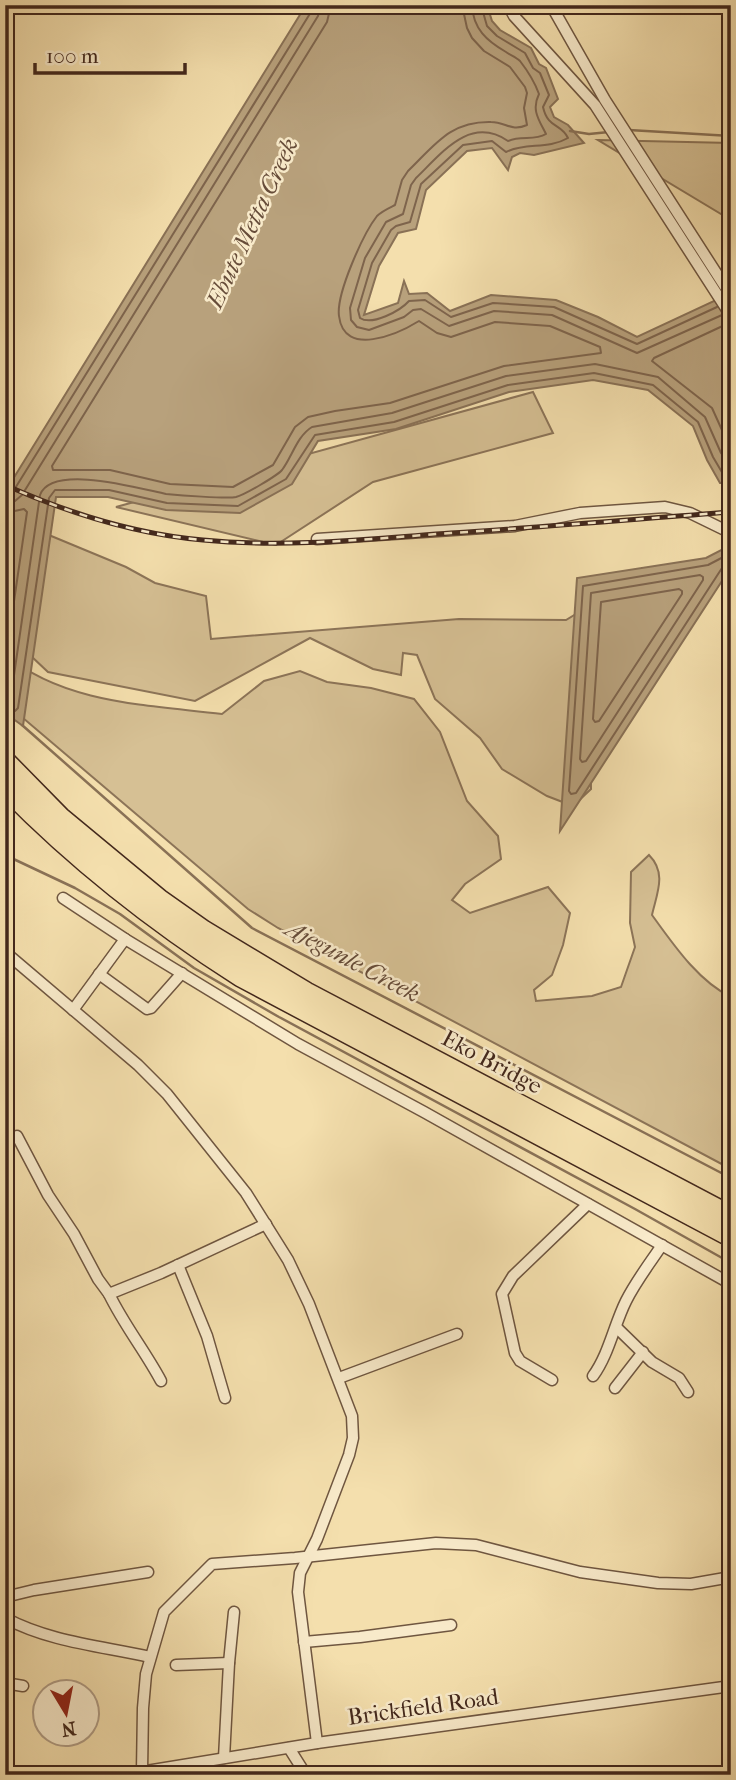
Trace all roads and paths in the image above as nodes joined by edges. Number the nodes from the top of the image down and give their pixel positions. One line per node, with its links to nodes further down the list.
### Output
1 (508, 5): 3 (street)
2 (551, 5): 3 (street)
3 (600, 102): 4 (street)
4 (705, 266): 5 (street); 6 (street)
5 (731, 296)
6 (731, 316)
7 (731, 533): 8 (street)
8 (317, 539)
9 (5, 762): 19 (highway, Eko Bridge)
10 (5, 786): 21 (highway, Eko Bridge)
11 (63, 898): 12 (street)
12 (125, 939): 14 (street); 15 (street)
13 (5, 952): 16 (street)
14 (182, 973): 15 (street); 18 (street)
15 (99, 974): 16 (street)
16 (73, 1010): 20 (street)
17 (17, 1136): 25 (street)
18 (588, 1203): 22 (street); 31 (street)
19 (731, 1217)
20 (266, 1224): 23 (street); 30 (street)
21 (731, 1236)
22 (662, 1245): 24 (street); 26 (street)
23 (178, 1265): 25 (street); 35 (street)
24 (731, 1284)
25 (109, 1294): 32 (street)
26 (616, 1327): 28 (street); 29 (street)
27 (457, 1334): 30 (street)
28 (642, 1353): 33 (street); 34 (street)
29 (593, 1376)
30 (339, 1378): 36 (street)
31 (552, 1380)
32 (161, 1381)
33 (615, 1388)
34 (688, 1392)
35 (225, 1398)
36 (309, 1556): 38 (street); 43 (street); 44 (street)
37 (148, 1572): 39 (street)
38 (731, 1577)
39 (5, 1597)
40 (234, 1612): 45 (street)
41 (5, 1618): 44 (street)
42 (451, 1625): 43 (street)
43 (304, 1642): 50 (street)
44 (150, 1657): 53 (street)
45 (229, 1663): 46 (street); 52 (street)
46 (176, 1665)
47 (5, 1683): 48 (street)
48 (23, 1686)
49 (731, 1686): 50 (street, Brickfield Road)
50 (317, 1743): 51 (street, Brickfield Road)
51 (289, 1748): 52 (street, Brickfield Road); 55 (street)
52 (224, 1758): 53 (street, Brickfield Road)
53 (142, 1771): 54 (street, Brickfield Road)
54 (122, 1775)
55 (306, 1775)

